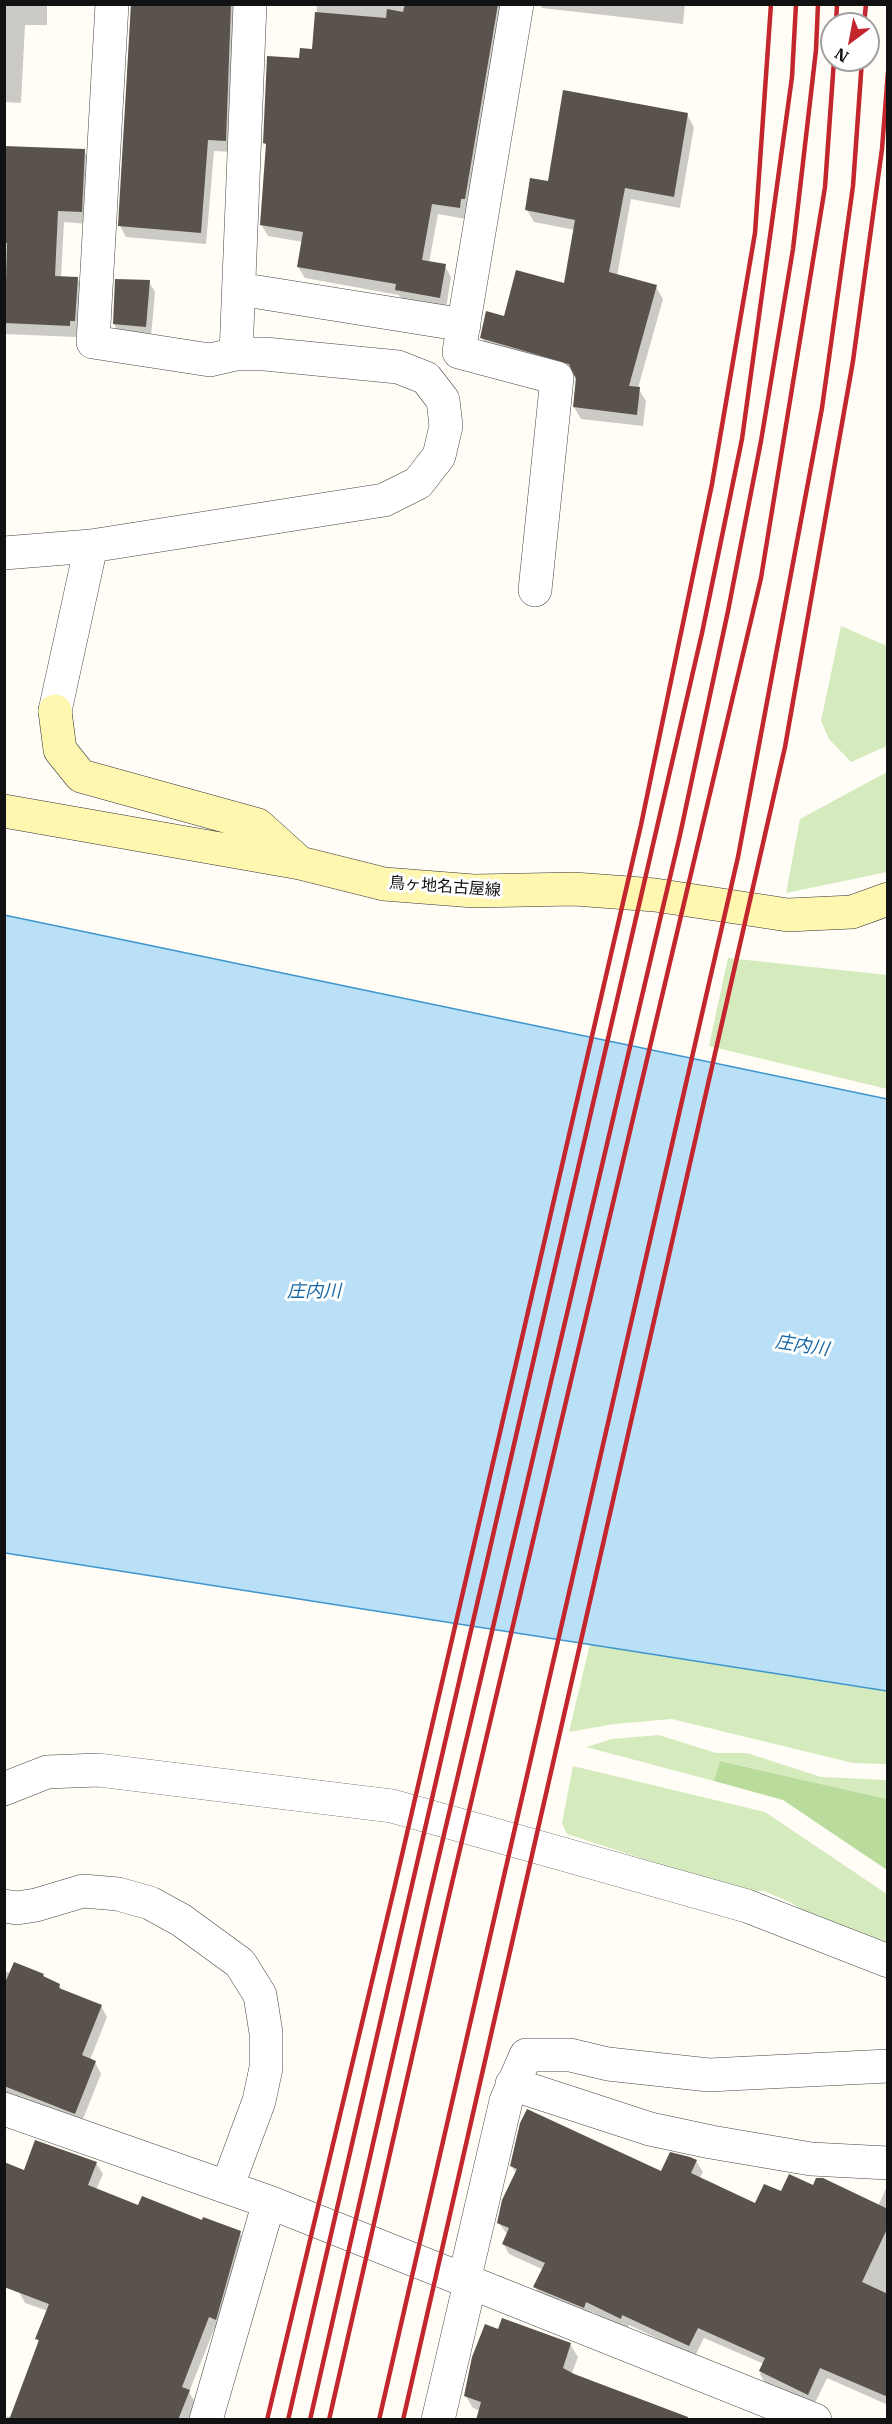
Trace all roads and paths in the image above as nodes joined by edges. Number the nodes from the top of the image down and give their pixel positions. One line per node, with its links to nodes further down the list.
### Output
1 (112, 4): 6 (street)
2 (250, 4): 4 (street)
3 (517, 4): 5 (street)
4 (239, 289): 5 (street); 6 (street)
5 (464, 325): 9 (street)
6 (236, 354): 7 (street)
7 (91, 546): 8 (street); 10 (street)
8 (4, 553)
9 (535, 590)
10 (55, 711): 12 (main road)
11 (4, 811): 12 (main road, 鳥ヶ地名古屋線)
12 (300, 863): 13 (main road, 鳥ヶ地名古屋線)
13 (888, 899)
14 (4, 1789): 16 (street)
15 (4, 1906): 21 (street)
16 (888, 1961)
17 (888, 2066): 18 (street)
18 (512, 2084): 20 (street); 23 (street)
19 (4, 2109): 21 (street)
20 (888, 2163)
21 (227, 2187): 22 (street)
22 (269, 2202): 23 (street); 24 (street)
23 (467, 2282): 25 (street); 26 (street)
24 (206, 2420)
25 (438, 2420)
26 (814, 2420)

